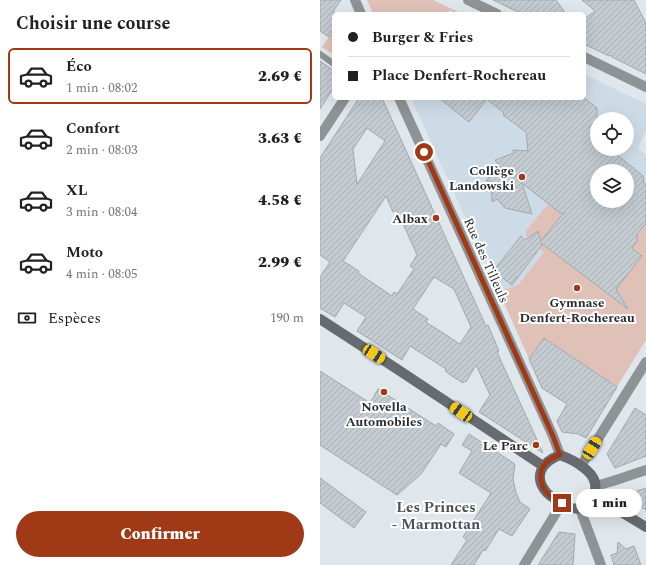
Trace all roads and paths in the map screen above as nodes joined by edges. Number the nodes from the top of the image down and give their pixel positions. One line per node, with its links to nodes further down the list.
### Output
1 (355, 0): 3 (street)
2 (468, 0): 4 (street)
3 (360, 12)
4 (493, 12)
5 (320, 54): 7 (lane)
6 (586, 58): 8 (street)
7 (332, 63)
8 (646, 87)
9 (344, 100): 11 (street)
10 (400, 100): 14 (street, Rue des Tilleuls)
11 (320, 136)
12 (320, 319): 15 (main road)
13 (646, 362): 16 (street)
14 (560, 455): 15 (main road); 16 (main road)
15 (543, 466): 19 (main road)
16 (581, 466): 18 (main road)
17 (646, 470): 18 (street)
18 (594, 490): 20 (main road); 21 (main road)
19 (562, 503): 20 (main road); 22 (street)
20 (580, 509): 23 (street)
21 (646, 527)
22 (524, 565)
23 (601, 565)

